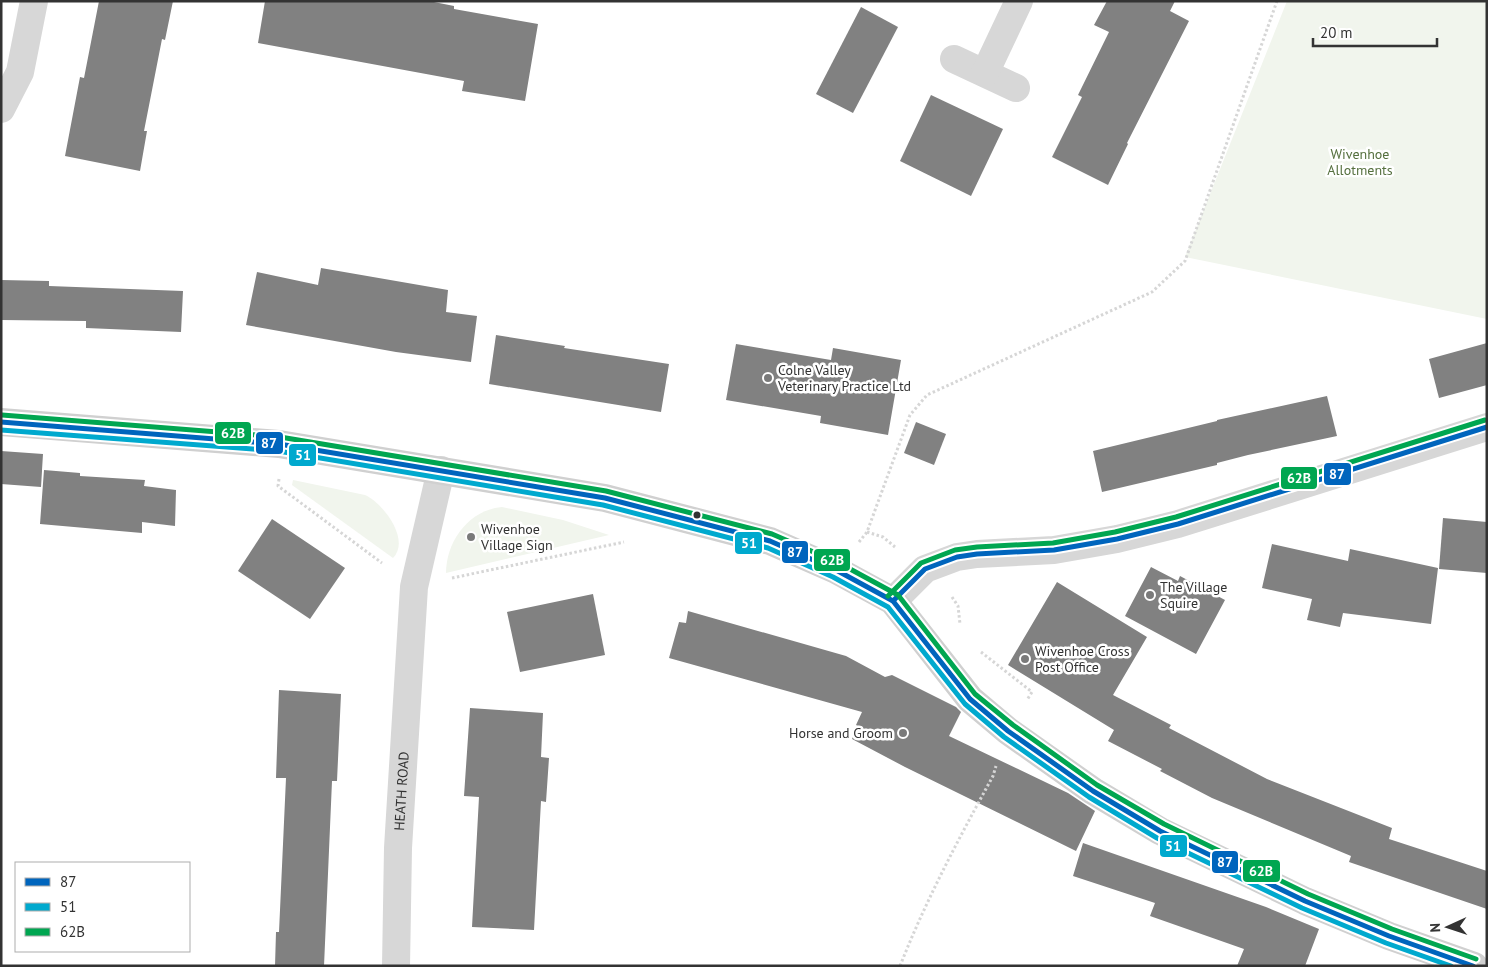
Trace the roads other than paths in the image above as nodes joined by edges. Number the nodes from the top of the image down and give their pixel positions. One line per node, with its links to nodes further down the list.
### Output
1 (34, 1): 6 (street)
2 (1019, 1): 4 (street)
3 (954, 59): 4 (street)
4 (985, 73): 5 (street)
5 (1016, 88)
6 (1, 109)
7 (1, 422): 9 (main road)
8 (1487, 427): 10 (street)
9 (441, 470): 10 (main road); 11 (street, HEATH ROAD)
10 (893, 601): 12 (main road)
11 (396, 966)
12 (1474, 966)

